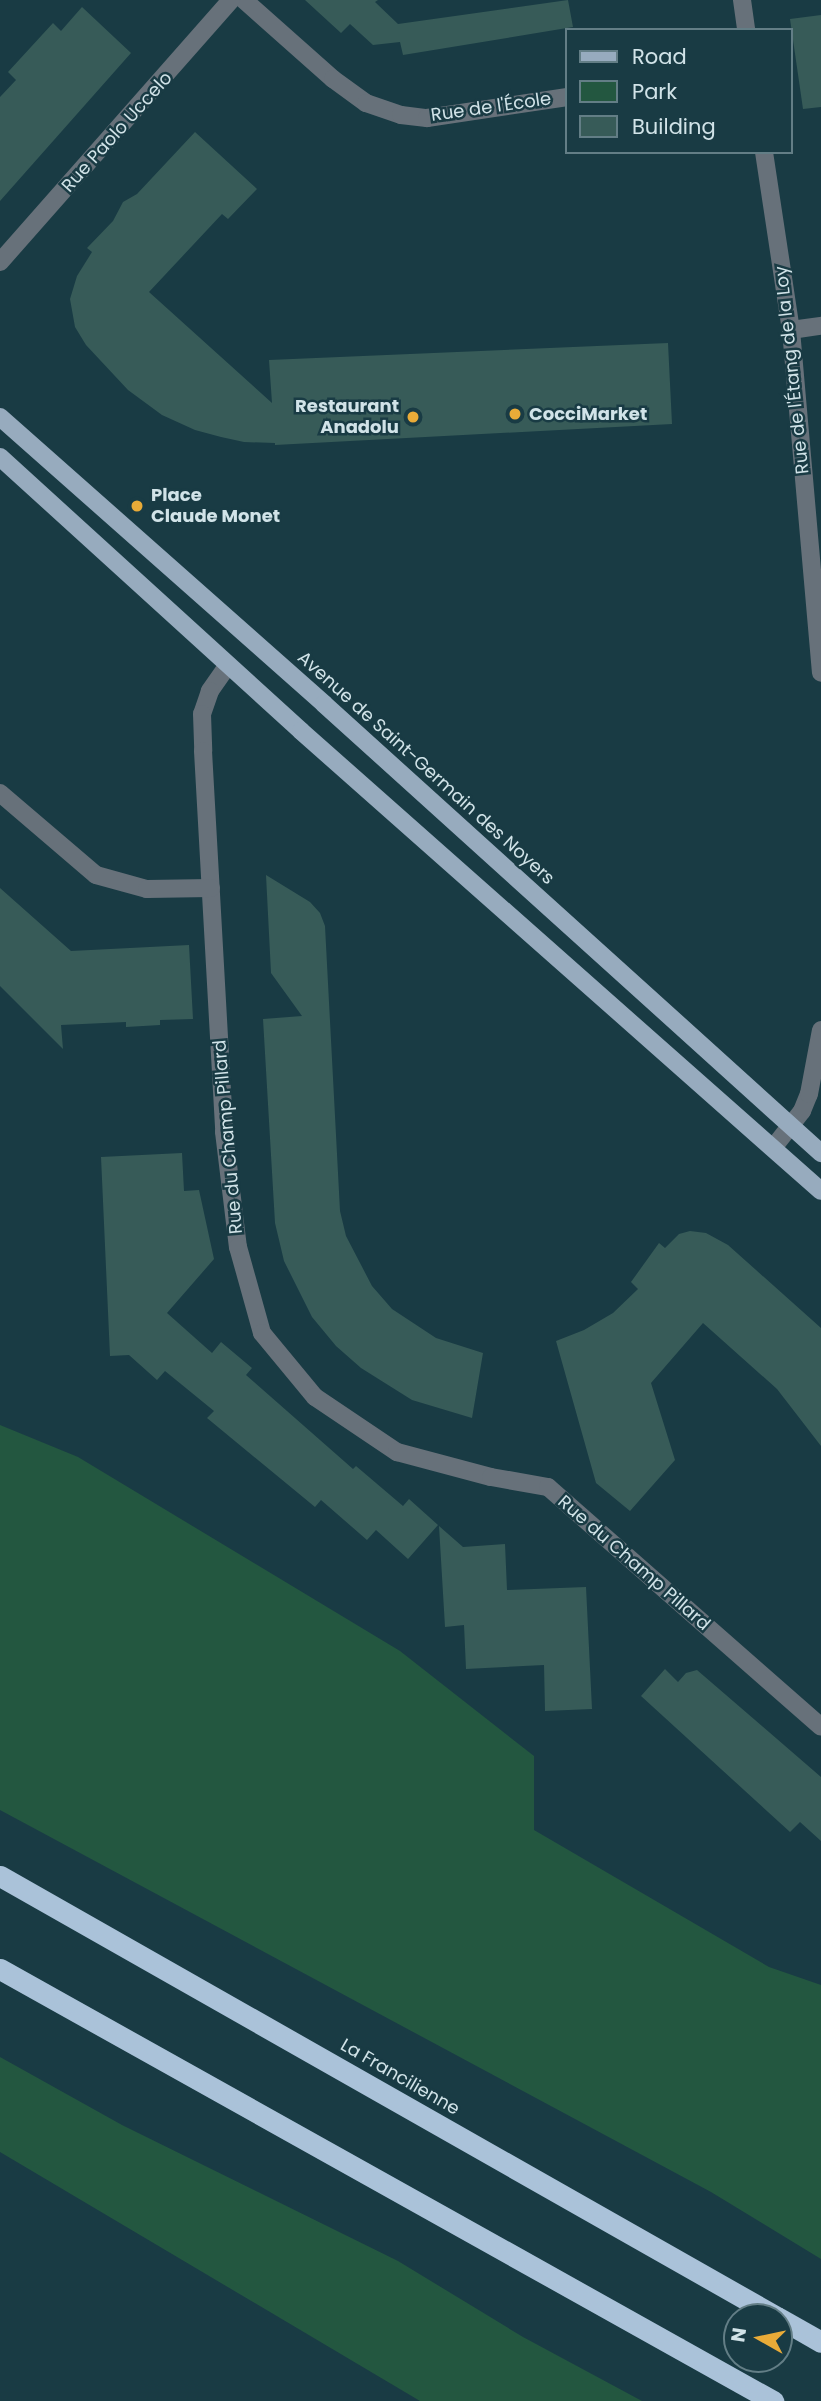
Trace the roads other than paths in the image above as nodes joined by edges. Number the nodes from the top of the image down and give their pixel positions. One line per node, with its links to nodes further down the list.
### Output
1 (231, 0): 7 (street, Rue Paolo Uccelo)
2 (244, 0): 5 (street, Rue de l'École)
3 (742, 0): 4 (street)
4 (746, 28)
5 (566, 97)
6 (764, 154): 9 (street, Rue de l'Étang de la Loy)
7 (0, 262)
8 (821, 326): 9 (street)
9 (791, 330): 13 (street, Rue de l'Étang de la Loy)
10 (0, 417): 17 (main road, Avenue de Saint-Germain des Noyers)
11 (0, 457): 12 (main road)
12 (228, 665): 15 (street, Rue du Champ Pillard); 18 (main road)
13 (821, 673)
14 (0, 793): 15 (street)
15 (211, 888): 21 (street, Rue du Champ Pillard)
16 (821, 1030): 17 (street)
17 (791, 1126): 18 (street); 19 (main road, Avenue de Saint-Germain des Noyers)
18 (773, 1147): 20 (main road)
19 (821, 1153)
20 (821, 1191)
21 (821, 1727)
22 (0, 1876): 24 (highway, La Francilienne)
23 (0, 1969): 27 (highway)
24 (752, 2303)
25 (793, 2326): 26 (highway, La Francilienne)
26 (821, 2342)
27 (774, 2401)

